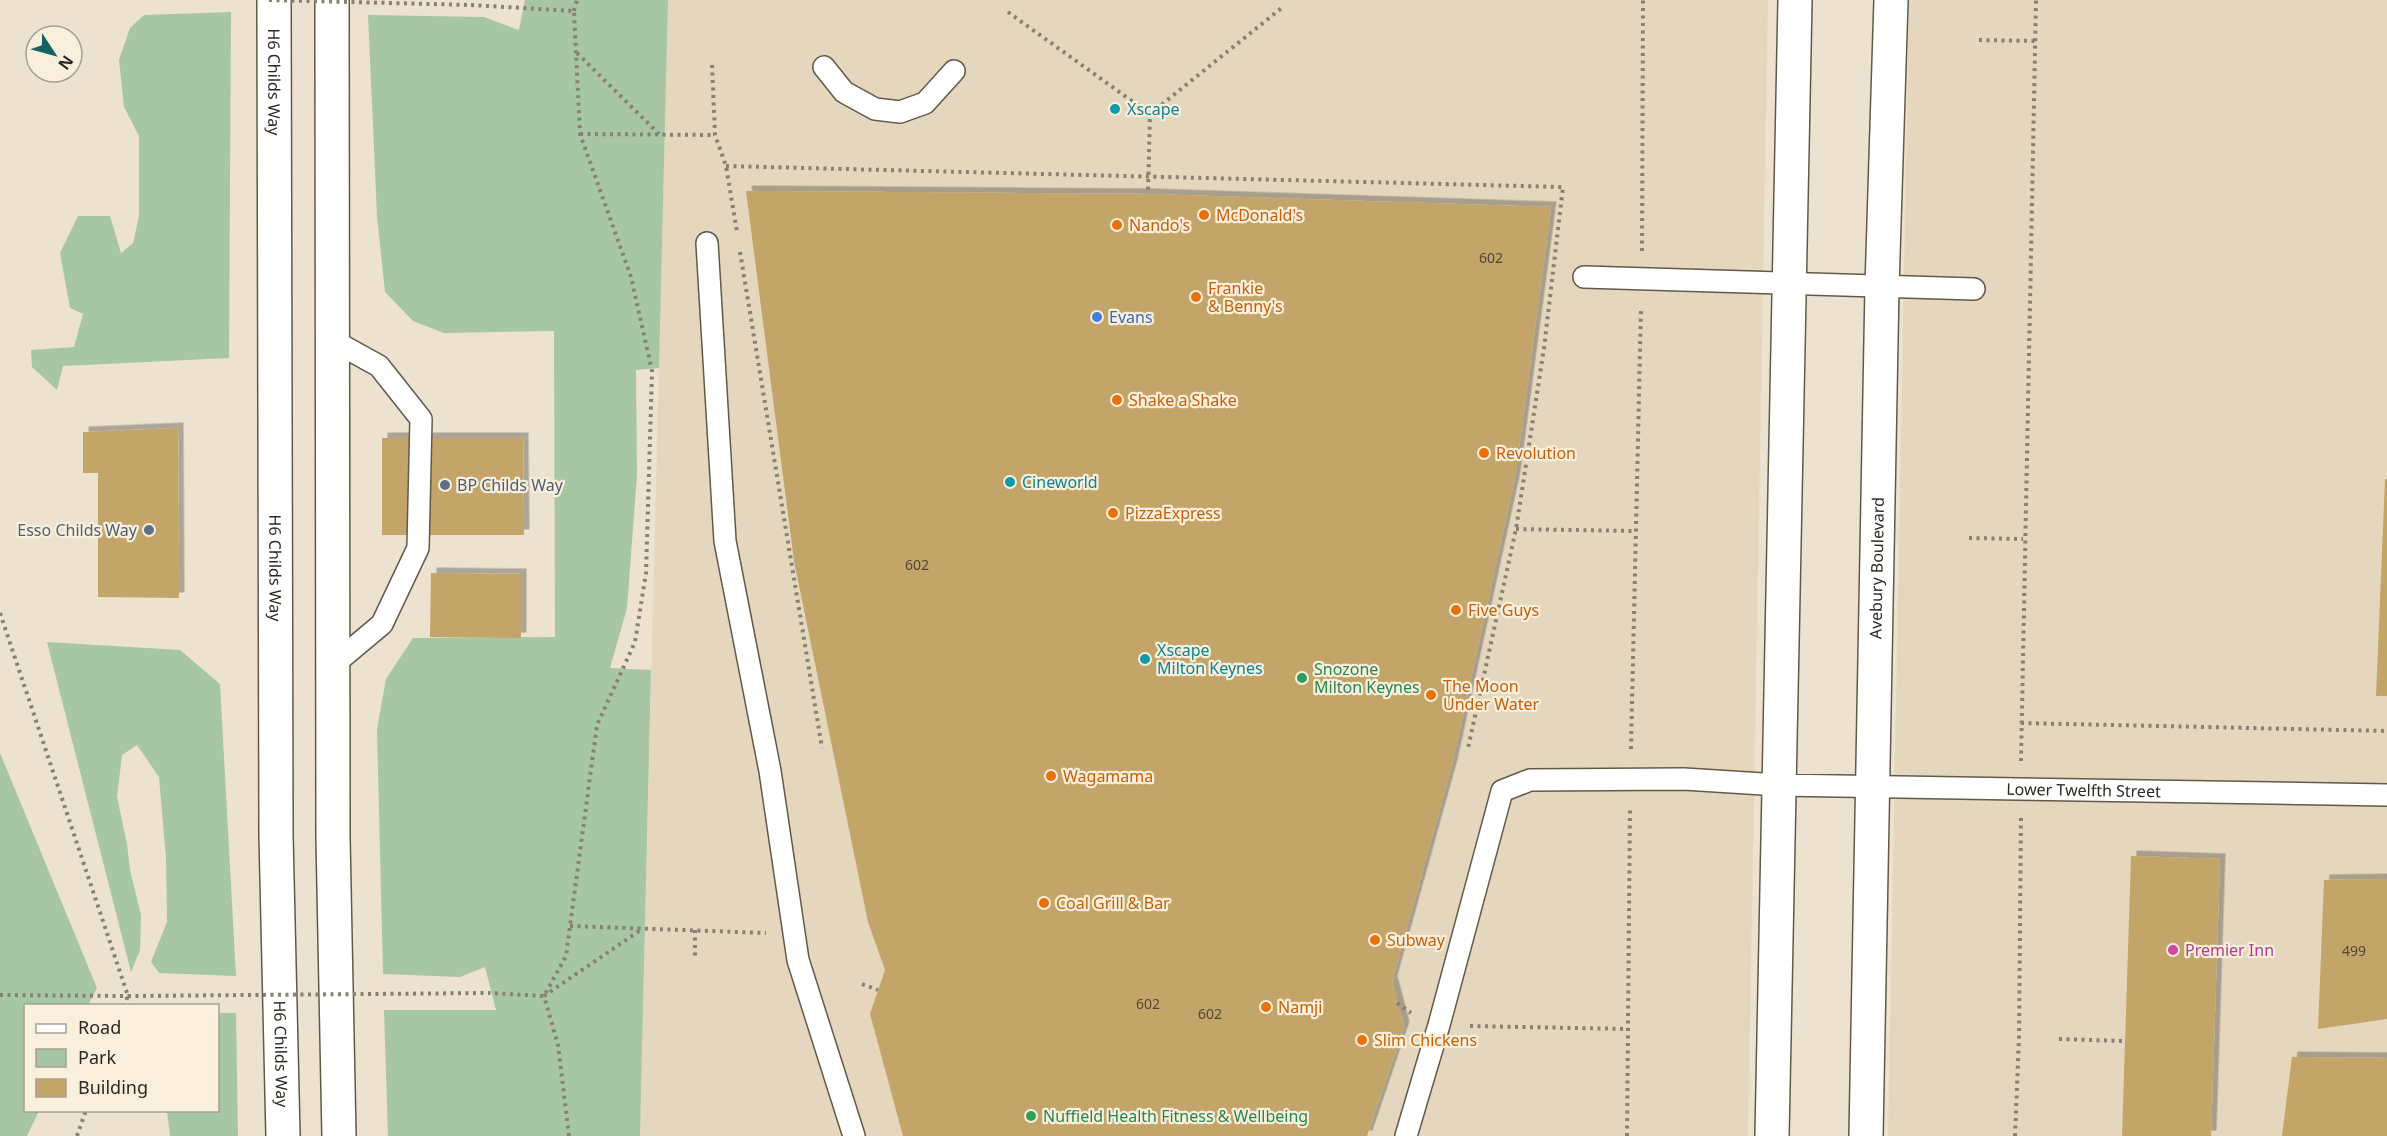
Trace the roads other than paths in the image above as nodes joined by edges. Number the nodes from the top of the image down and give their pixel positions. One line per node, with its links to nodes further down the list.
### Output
1 (274, 0): 17 (street, H6 Childs Way)
2 (332, 0): 12 (street)
3 (1795, 0): 9 (street)
4 (1891, 0): 10 (street, Avebury Boulevard)
5 (824, 67): 6 (lane)
6 (954, 71)
7 (707, 243): 19 (lane)
8 (1584, 277): 9 (lane)
9 (1791, 284): 10 (lane); 14 (street)
10 (1882, 287): 11 (lane); 15 (street, Avebury Boulevard)
11 (1974, 290)
12 (332, 340): 13 (street); 13 (lane)
13 (333, 665): 18 (street)
14 (1779, 785): 15 (lane, Lower Twelfth Street); 20 (lane, Lower Twelfth Street); 21 (street)
15 (1873, 786): 16 (lane, Lower Twelfth Street); 22 (street, Avebury Boulevard)
16 (2387, 795)
17 (283, 1136)
18 (339, 1136)
19 (855, 1136)
20 (1406, 1136)
21 (1772, 1136)
22 (1866, 1136)

